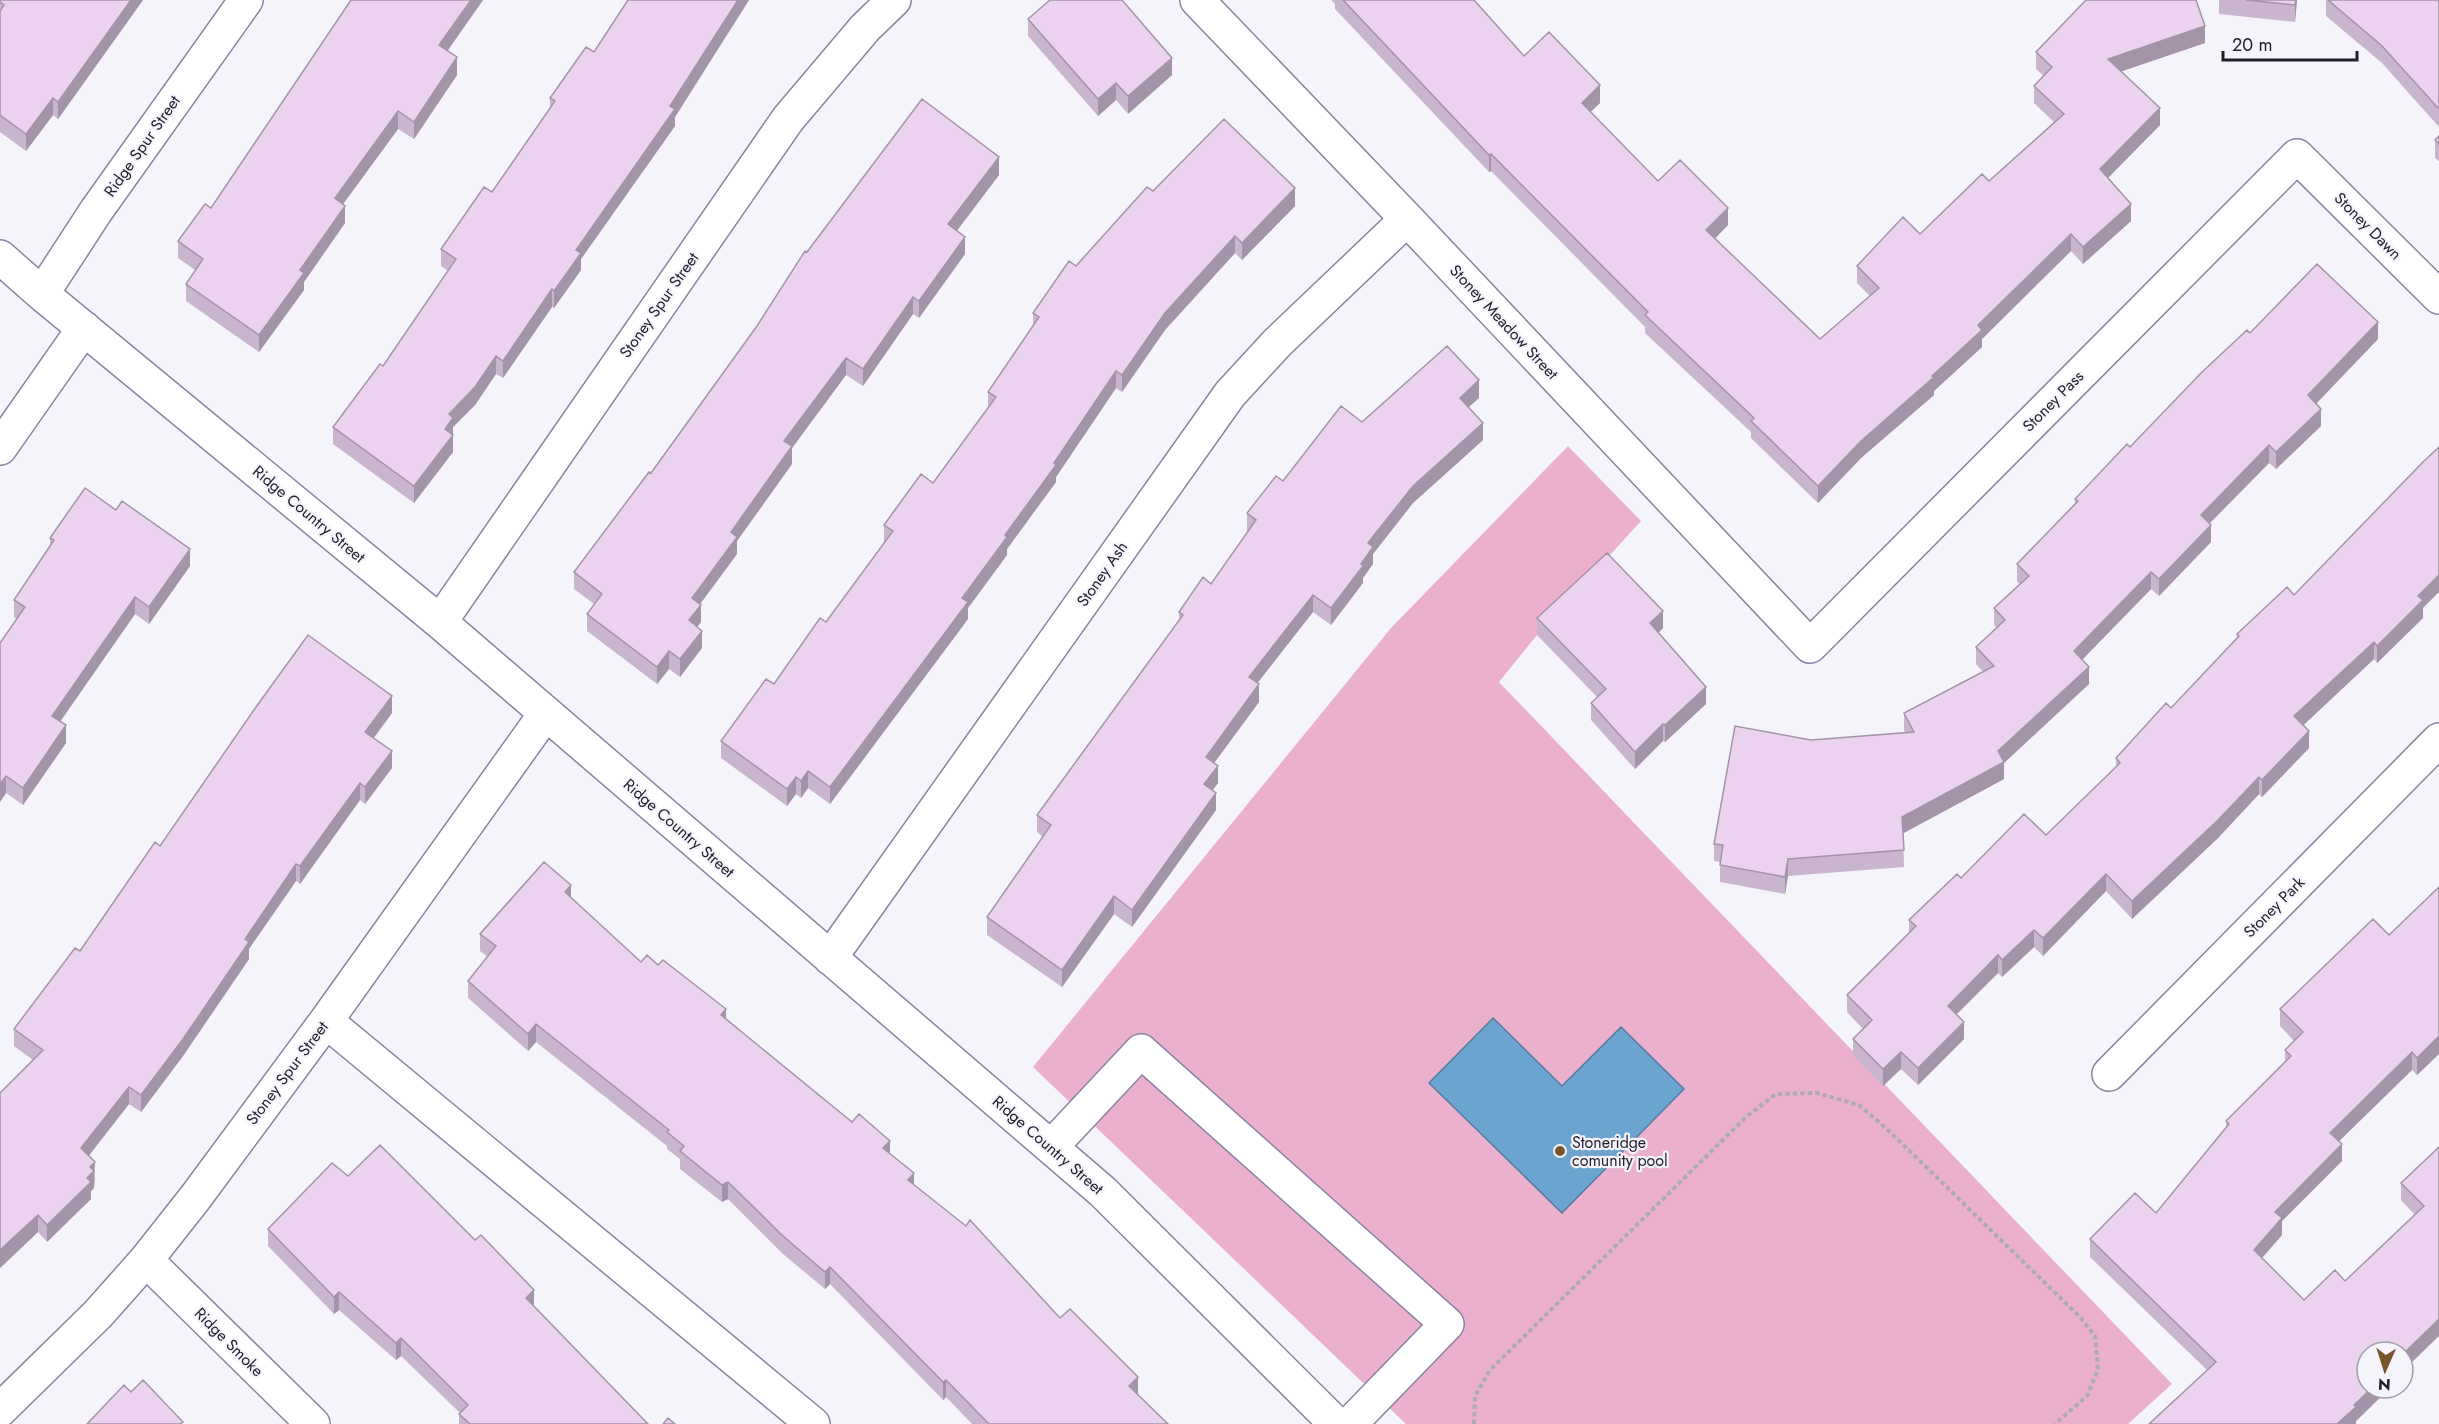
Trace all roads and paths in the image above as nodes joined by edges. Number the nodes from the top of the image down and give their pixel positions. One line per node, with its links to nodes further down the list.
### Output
1 (246, 0): 7 (street, Ridge Spur Street)
2 (894, 0): 11 (street, Stoney Spur Street)
3 (1197, 0): 5 (street, Stoney Meadow Street)
4 (2296, 156): 8 (street, Stoney Dawn); 12 (street, Stoney Pass)
5 (1407, 219): 12 (street, Stoney Meadow Street); 15 (street, Stoney Ash)
6 (0, 256): 7 (street, Ridge Country Street)
7 (42, 294): 9 (street, Ridge Country Street)
8 (2439, 297)
9 (84, 327): 10 (street); 11 (street, Ridge Country Street)
10 (0, 448)
11 (440, 622): 13 (street, Ridge Country Street)
12 (1810, 646)
13 (546, 713): 15 (street, Ridge Country Street); 16 (street, Stoney Spur Street)
14 (2439, 740): 17 (street, Stoney Park)
15 (830, 958): 18 (street, Ridge Country Street)
16 (326, 1020): 19 (street, Stoney Spur Street); 22 (street)
17 (2109, 1074)
18 (1051, 1147): 23 (street, Ridge Country Street); 24 (street)
19 (146, 1260): 20 (street, Stoney Spur Street); 21 (street, Ridge Smoke)
20 (0, 1410)
21 (313, 1424)
22 (813, 1424)
23 (1336, 1424)
24 (1350, 1424)
25 (1474, 1424): 26 (path)
26 (2055, 1424)

